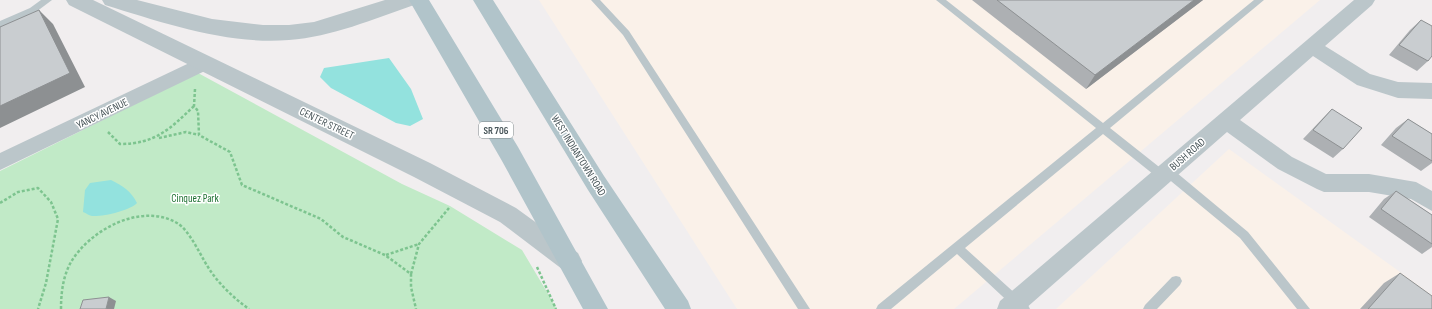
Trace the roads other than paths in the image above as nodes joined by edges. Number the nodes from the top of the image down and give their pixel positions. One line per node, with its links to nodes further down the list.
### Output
1 (48, 0): 11 (lane)
2 (76, 0): 13 (street, CENTER STREET)
3 (112, 0): 4 (street)
4 (407, 0)
5 (418, 0): 21 (main road, SR 706)
6 (483, 0): 25 (main road, WEST INDIANTOWN ROAD)
7 (595, 0): 26 (lane)
8 (940, 0): 16 (lane)
9 (1260, 0): 16 (lane)
10 (1366, 0): 12 (street, BUSH ROAD)
11 (0, 25)
12 (1312, 46): 14 (street); 15 (street, BUSH ROAD)
13 (204, 63): 17 (street, YANCY AVENUE); 21 (street, CENTER STREET)
14 (1432, 90)
15 (1226, 120): 18 (street, BUSH ROAD); 19 (street)
16 (1102, 128): 18 (lane); 20 (lane)
17 (0, 162)
18 (1165, 173): 23 (street, BUSH ROAD); 29 (lane)
19 (1432, 202)
20 (957, 247): 23 (lane); 27 (lane)
21 (570, 261): 24 (main road, SR 706)
22 (1176, 281): 28 (lane)
23 (1016, 307)
24 (596, 309)
25 (679, 309)
26 (804, 309)
27 (882, 309)
28 (1149, 309)
29 (1304, 309)

